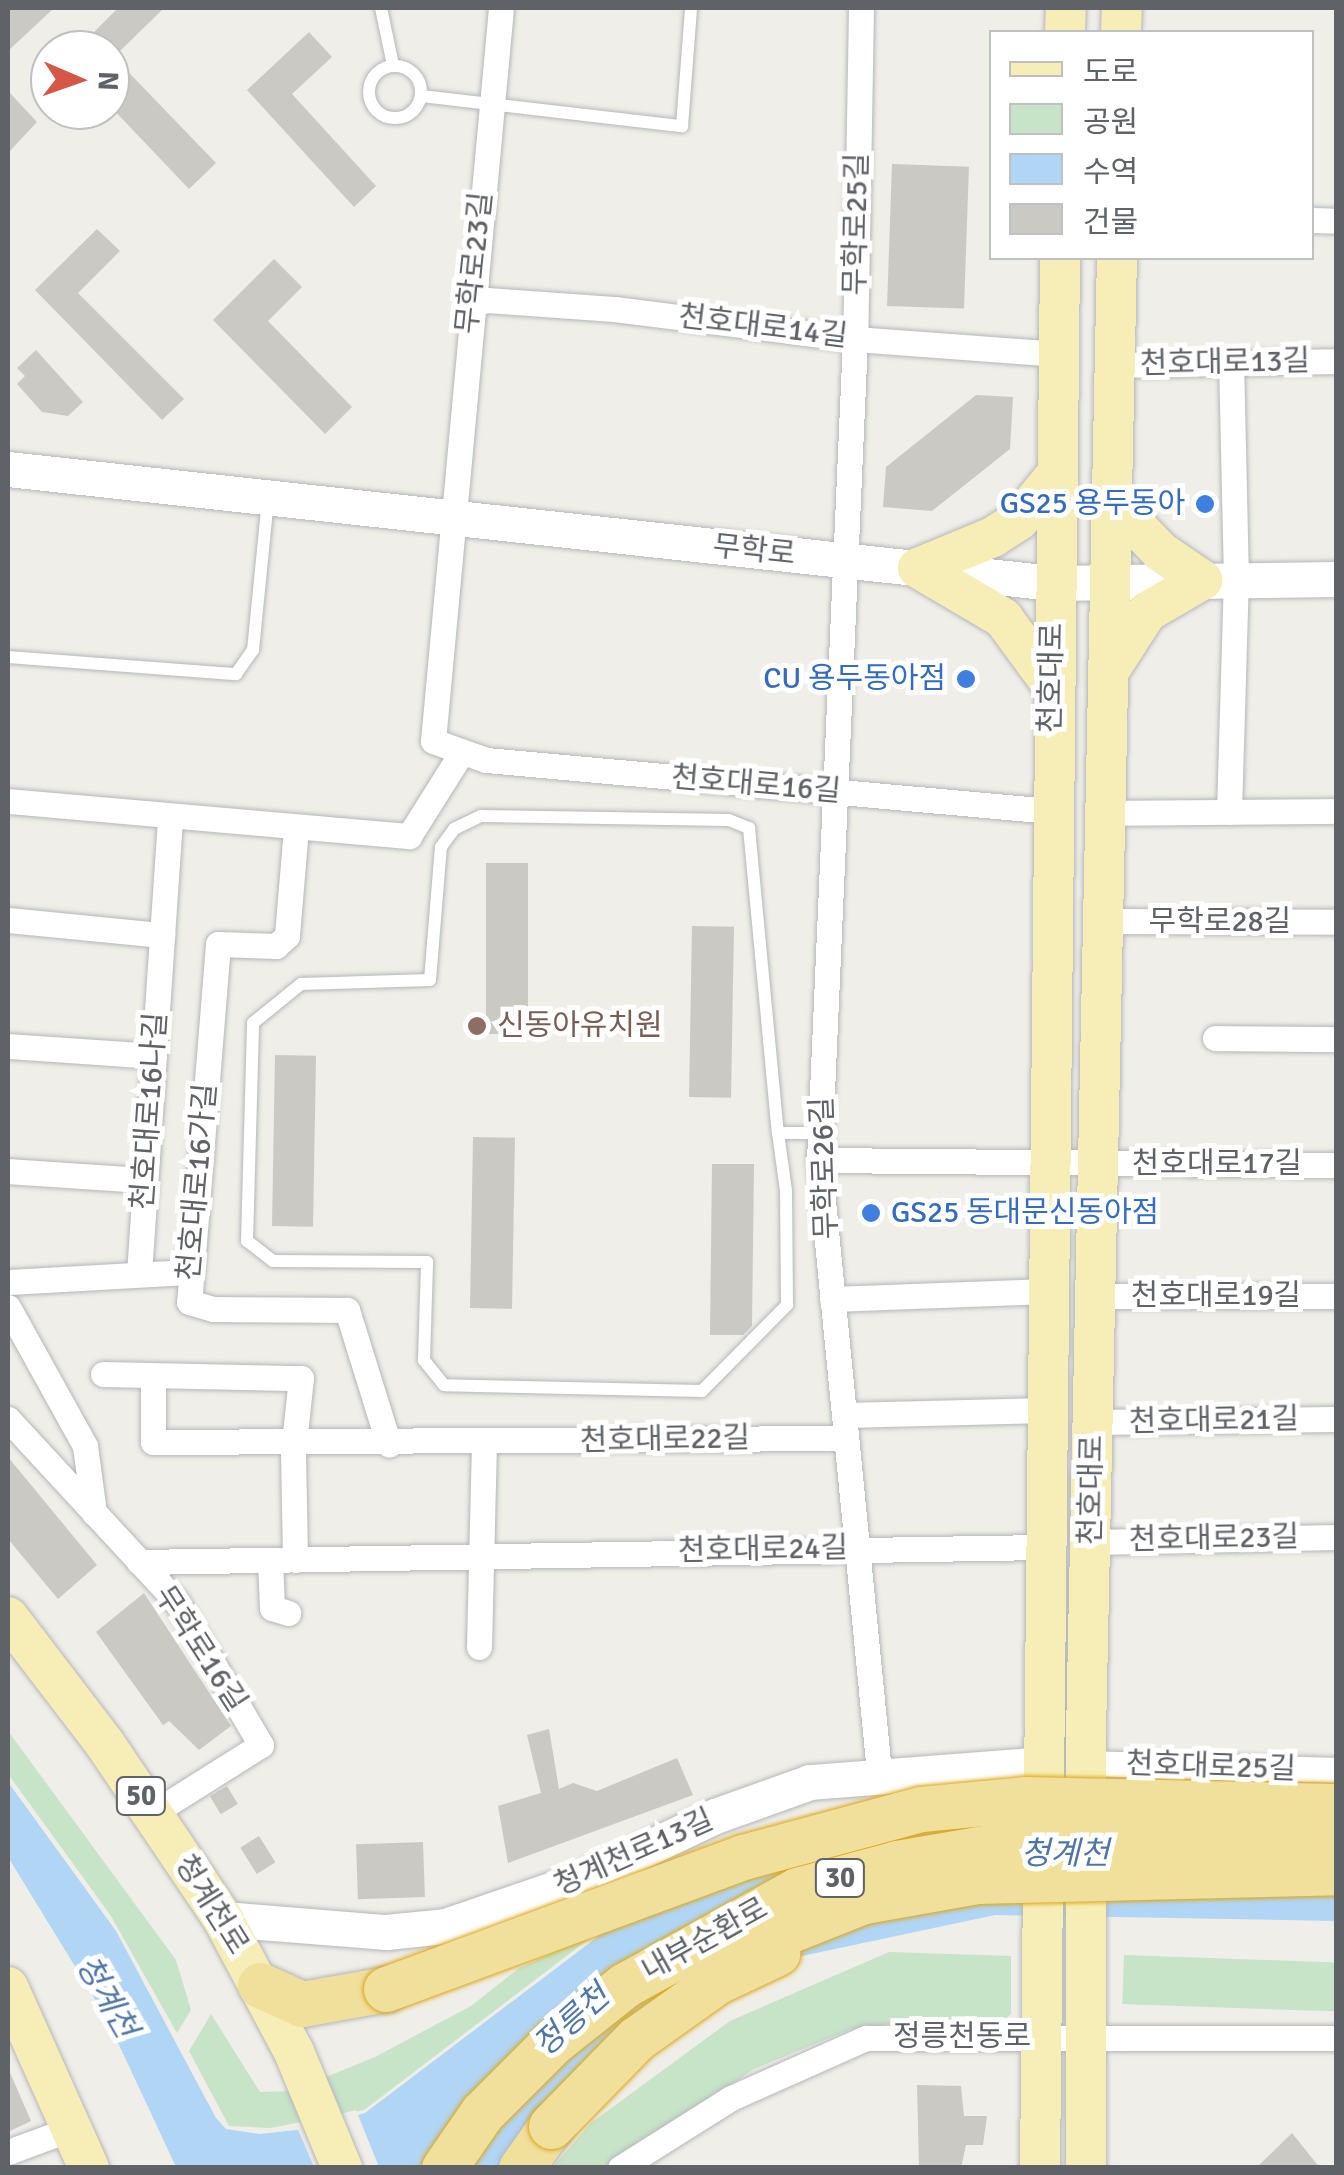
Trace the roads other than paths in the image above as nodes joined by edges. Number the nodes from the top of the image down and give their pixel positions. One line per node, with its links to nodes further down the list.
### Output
1 (382, 8): 5 (lane)
2 (501, 8): 7 (street, 무학로23길)
3 (691, 8): 7 (lane)
4 (860, 8): 11 (street, 무학로25길)
5 (393, 66): 6 (lane); 6 (lane)
6 (421, 96): 7 (lane)
7 (491, 104): 10 (street, 무학로23길)
8 (1060, 260): 12 (main road, 천호대로)
9 (1116, 260): 15 (main road, 천호대로)
10 (470, 306): 11 (street, 천호대로14길); 20 (street, 무학로23길)
11 (855, 339): 12 (street, 천호대로14길); 21 (street, 무학로25길)
12 (1058, 354): 17 (main road, 천호대로)
13 (1336, 361): 14 (street, 천호대로13길)
14 (1231, 363): 15 (street, 천호대로13길); 25 (street)
15 (1114, 365): 19 (main road, 천호대로)
16 (8, 469): 18 (main road, 무학로)
17 (1056, 476): 22 (main road); 26 (main road, 천호대로)
18 (268, 498): 20 (main road, 무학로); 27 (lane)
19 (1111, 500): 24 (main road, 천호대로); 25 (main road)
20 (454, 518): 21 (main road, 무학로); 30 (street, 천호대로16길)
21 (845, 561): 22 (main road, 무학로); 31 (street, 무학로26길)
22 (931, 569): 26 (main road, 무학로); 29 (main road)
23 (1336, 579): 25 (main road, 무학로)
24 (1110, 580): 25 (main road, 무학로); 26 (main road, 무학로); 28 (main road, 천호대로)
25 (1219, 580): 28 (main road); 36 (street)
26 (1053, 583): 29 (main road, 천호대로)
27 (8, 657)
28 (1108, 674): 35 (main road, 천호대로)
29 (1052, 685): 33 (main road, 천호대로)
30 (462, 752): 31 (street, 천호대로16길); 38 (street)
31 (831, 792): 33 (street, 천호대로16길); 48 (street, 무학로26길)
32 (8, 800): 37 (street)
33 (1051, 811): 49 (main road, 천호대로)
34 (1336, 811): 36 (street)
35 (1105, 812): 36 (street); 40 (main road, 천호대로)
36 (1230, 812)
37 (170, 816): 38 (street); 42 (street, 천호대로16나길)
38 (296, 828): 55 (street, 천호대로16가길)
39 (8, 920): 42 (street)
40 (1103, 921): 41 (street, 무학로28길); 51 (main road, 천호대로)
41 (1336, 922)
42 (162, 935): 46 (street, 천호대로16나길)
43 (1215, 1038): 44 (street)
44 (1336, 1039)
45 (8, 1046): 46 (street)
46 (154, 1056): 54 (street, 천호대로16나길)
47 (778, 1132): 47 (lane); 48 (lane)
48 (820, 1133): 50 (street, 무학로26길)
49 (1049, 1158): 50 (street); 51 (street, 천호대로17길); 58 (main road, 천호대로)
50 (819, 1160): 61 (street, 무학로26길)
51 (1098, 1163): 52 (street, 천호대로17길); 59 (main road, 천호대로)
52 (1336, 1165)
53 (8, 1170): 54 (street)
54 (146, 1180): 56 (street, 천호대로16나길)
55 (189, 1272): 56 (street); 72 (street, 천호대로16가길)
56 (139, 1274): 57 (street)
57 (8, 1282)
58 (1048, 1291): 61 (street); 65 (main road, 천호대로)
59 (1095, 1296): 60 (street, 천호대로19길); 68 (main road, 천호대로)
60 (1336, 1296)
61 (832, 1299): 69 (street, 무학로26길)
62 (8, 1307): 73 (street)
63 (103, 1374): 64 (street)
64 (153, 1375): 70 (street, 천호대로22길); 70 (street)
65 (1047, 1410): 69 (street, 천호대로22길); 76 (main road, 천호대로)
66 (8, 1419): 73 (street, 무학로16길)
67 (1336, 1420): 68 (street, 천호대로21길)
68 (1092, 1422): 75 (main road, 천호대로)
69 (845, 1426): 71 (street, 천호대로22길); 77 (street, 무학로26길)
70 (294, 1442): 72 (street, 천호대로22길); 79 (street)
71 (484, 1443): 72 (street, 천호대로22길); 78 (street)
72 (388, 1444)
73 (94, 1513): 80 (street, 무학로16길)
74 (1336, 1537): 75 (street, 천호대로23길)
75 (1092, 1542): 85 (main road, 천호대로)
76 (1046, 1547): 77 (street, 천호대로24길); 84 (main road, 천호대로)
77 (857, 1549): 78 (street, 천호대로24길); 87 (street, 무학로26길)
78 (480, 1553): 79 (street, 천호대로24길); 83 (street)
79 (282, 1560): 80 (street, 천호대로24길); 81 (street)
80 (139, 1562): 89 (street, 무학로16길)
81 (288, 1614)
82 (8, 1617): 89 (main road, 청계천로 / 50)
83 (478, 1647)
84 (1044, 1769): 87 (main road, 청계천로13길); 97 (main road, 천호대로, bridge)
85 (1086, 1769): 86 (street, 천호대로25길); 96 (main road, 천호대로, bridge)
86 (1336, 1770)
87 (879, 1772): 93 (main road, 청계천로13길)
88 (1336, 1806): 94 (highway, bridge)
89 (153, 1813): 93 (main road, 청계천로 / 50)
90 (1336, 1839): 103 (highway, 내부순환로 / 30, bridge)
91 (1336, 1872): 104 (highway, 내부순환로 / 30, bridge)
92 (1336, 1896): 105 (highway, bridge)
93 (223, 1920): 94 (main road, 청계천로 / 50)
94 (260, 1985): 102 (main road, 청계천로 / 50)
95 (8, 1987): 99 (main road)
96 (1087, 2033): 97 (street, 정릉천동로); 98 (street, 정릉천동로); 108 (main road, 천호대로)
97 (1041, 2037): 106 (street, 정릉천동로); 107 (main road, 천호대로)
98 (1336, 2038)
99 (76, 2127): 100 (street); 101 (main road)
100 (8, 2152)
101 (90, 2168)
102 (342, 2168)
103 (444, 2168)
104 (480, 2168)
105 (521, 2168)
106 (620, 2168)
107 (1040, 2168)
108 (1086, 2168)

